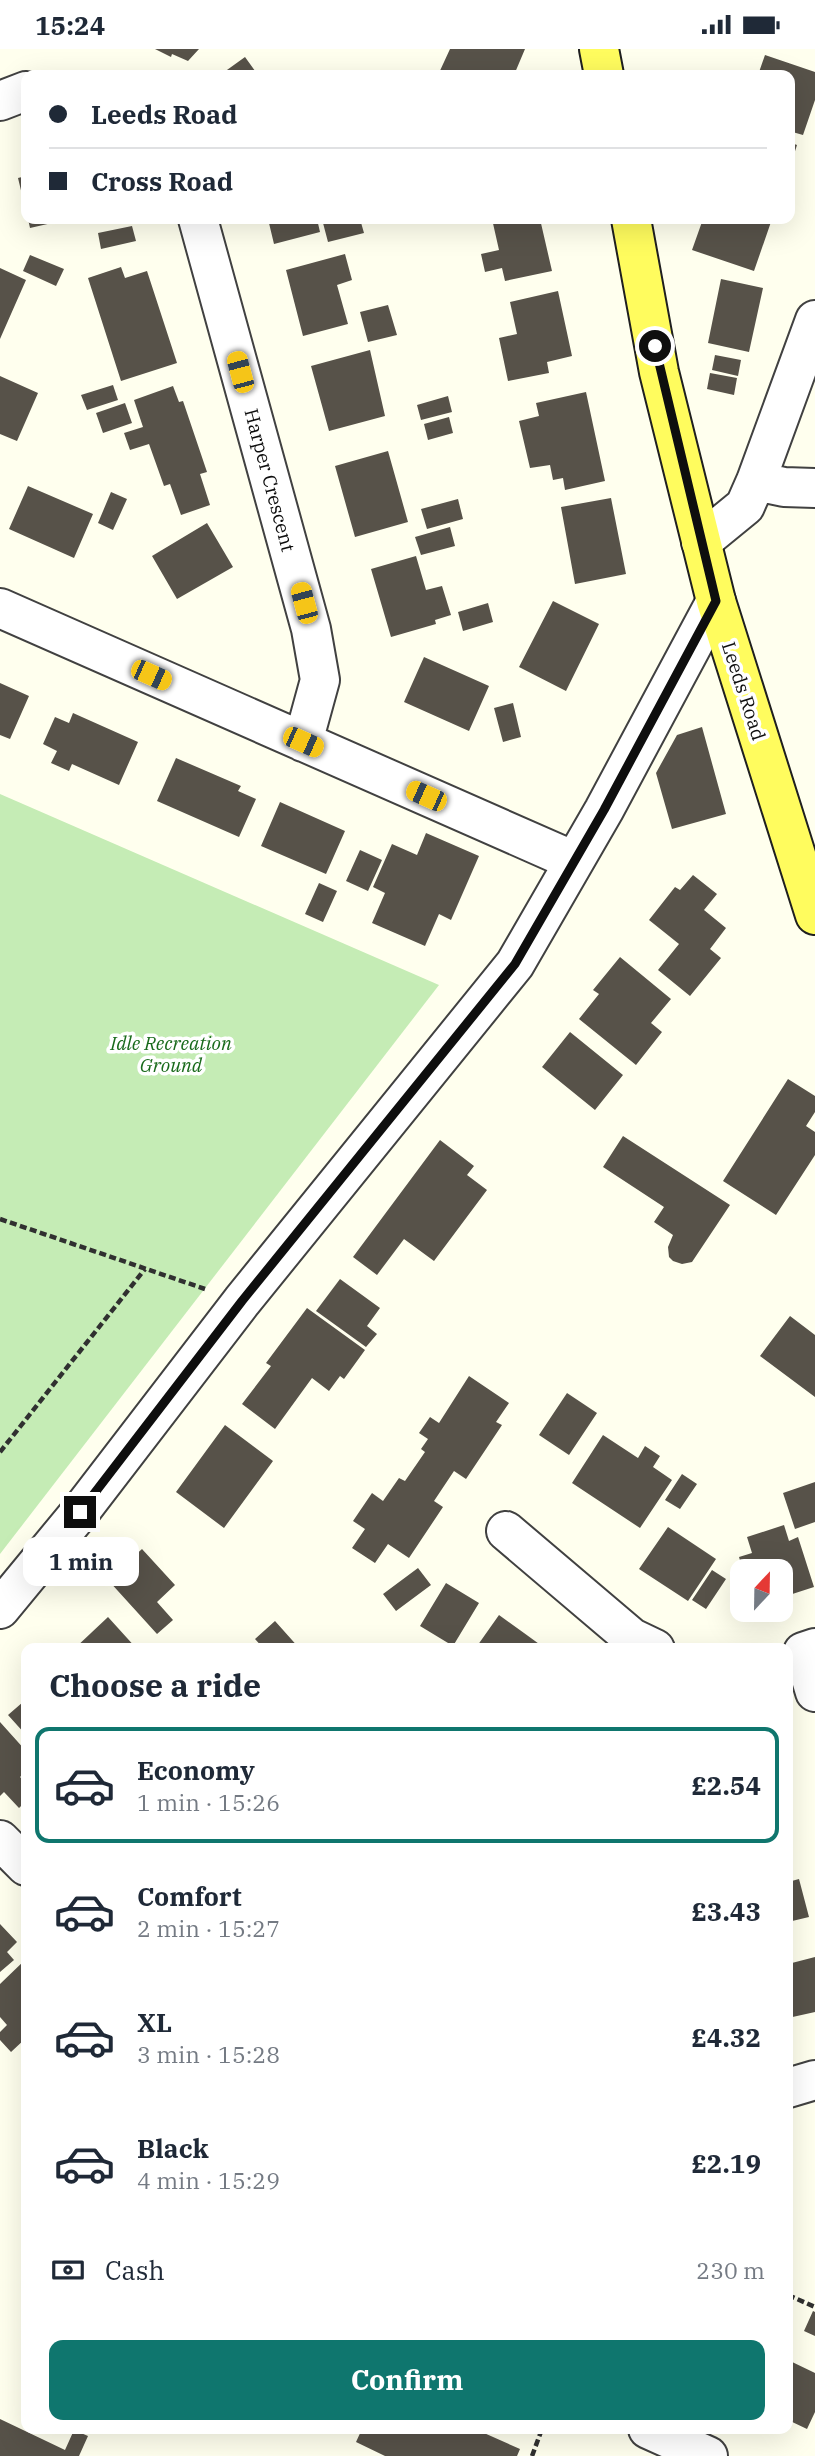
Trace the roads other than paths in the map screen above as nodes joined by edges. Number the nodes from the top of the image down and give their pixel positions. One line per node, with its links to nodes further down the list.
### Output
1 (599, 49): 2 (main road)
2 (603, 70)
3 (21, 92): 4 (street)
4 (0, 101)
5 (199, 224): 13 (street, Harper Crescent)
6 (632, 224): 10 (main road, Leeds Road)
7 (815, 320): 8 (street)
8 (756, 481): 9 (street); 10 (street)
9 (815, 488)
10 (701, 543): 11 (main road, Leeds Road)
11 (716, 601): 14 (street); 15 (main road, Leeds Road)
12 (0, 608): 13 (street)
13 (303, 742): 14 (street)
14 (574, 862): 17 (street)
15 (815, 915)
16 (506, 1531): 18 (street)
17 (0, 1609)
18 (642, 1643)
19 (802, 1652): 20 (street)
20 (815, 1692)
21 (0, 1840): 22 (street)
22 (21, 1861)
23 (815, 2080): 24 (street)
24 (793, 2087)
25 (660, 2434): 26 (street)
26 (708, 2456)

